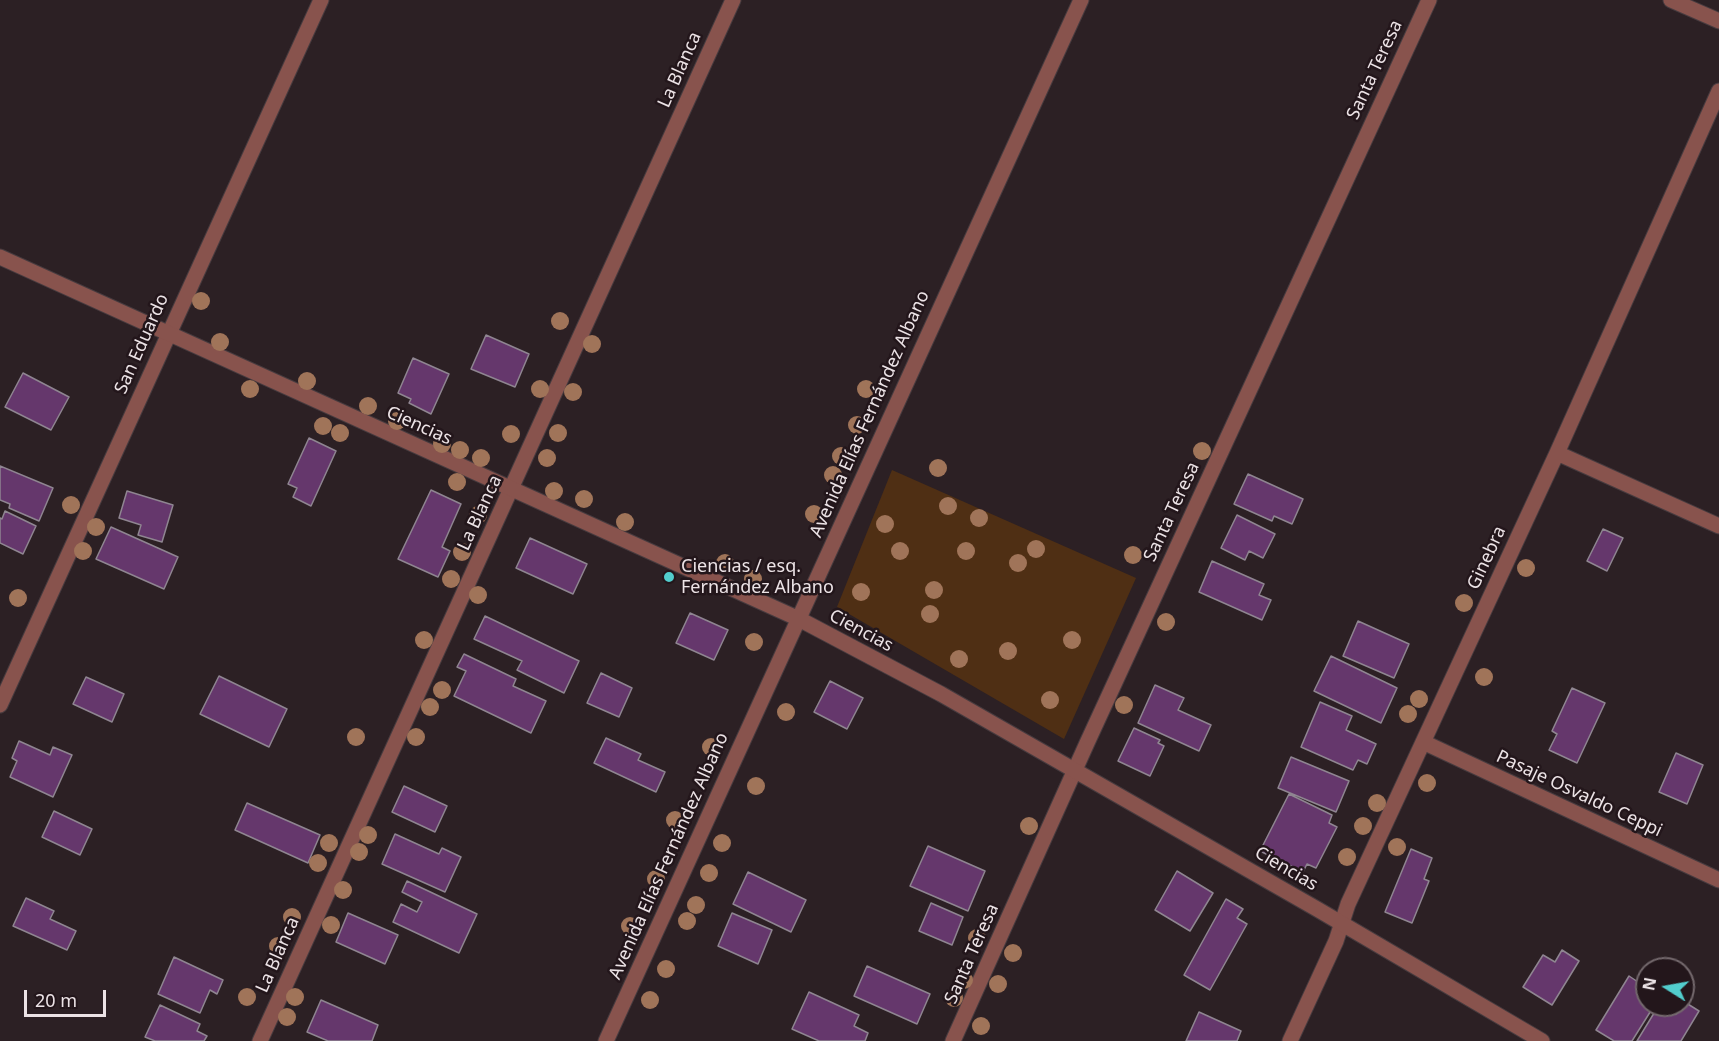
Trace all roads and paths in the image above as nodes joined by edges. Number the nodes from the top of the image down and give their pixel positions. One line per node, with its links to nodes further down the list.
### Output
1 (321, 0): 9 (street, San Eduardo)
2 (733, 0): 11 (street, La Blanca)
3 (1081, 0): 13 (street, Avenida Elías Fernández Albano)
4 (1429, 0): 16 (street, Santa Teresa)
5 (1671, 0): 6 (street)
6 (1719, 21)
7 (1719, 91): 10 (street, Ginebra)
8 (0, 257): 9 (street, Ciencias)
9 (168, 334): 11 (street, Ciencias); 14 (street, San Eduardo)
10 (1557, 453): 12 (street); 15 (street, Ginebra)
11 (512, 489): 13 (street, Ciencias); 19 (street, La Blanca)
12 (1719, 526)
13 (799, 619): 16 (street, Ciencias); 20 (street, Avenida Elías Fernández Albano)
14 (0, 705)
15 (1423, 742): 17 (street, Pasaje Osvaldo Ceppi); 18 (street, Ginebra)
16 (1076, 771): 18 (street, Ciencias); 21 (street, Santa Teresa)
17 (1719, 880)
18 (1342, 923): 22 (street, Ginebra); 23 (street, Ciencias)
19 (260, 1041)
20 (606, 1041)
21 (954, 1041)
22 (1290, 1041)
23 (1542, 1041)

